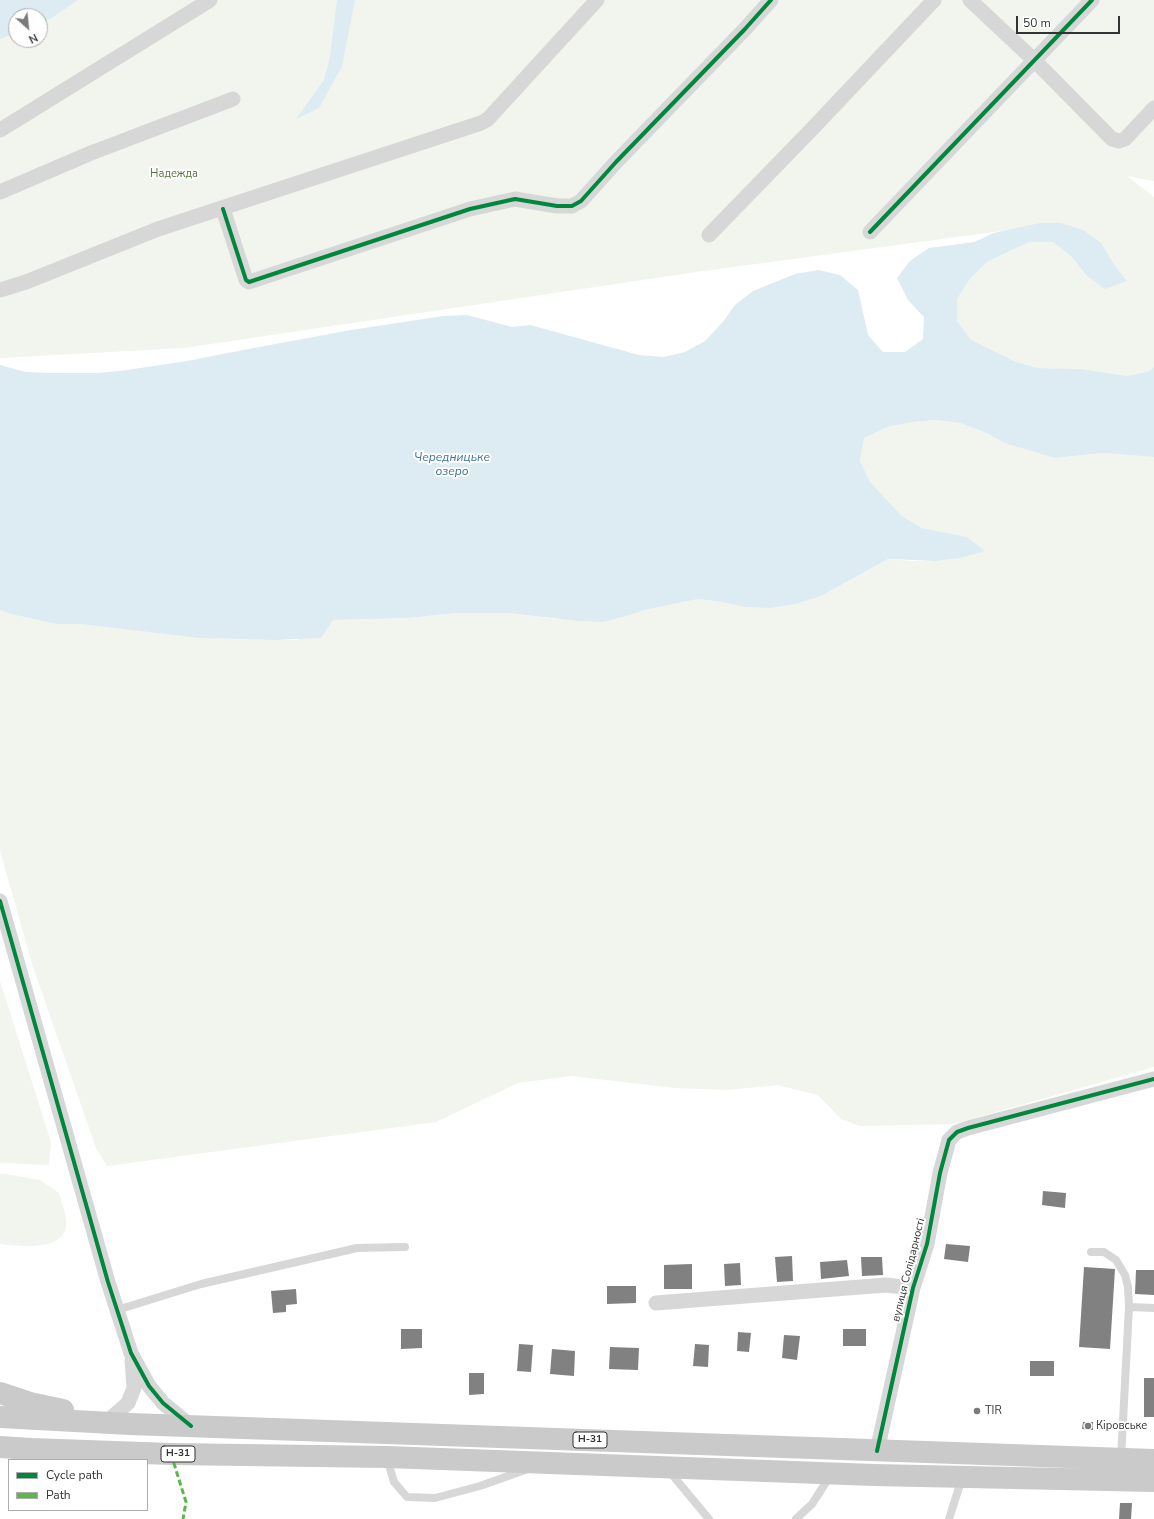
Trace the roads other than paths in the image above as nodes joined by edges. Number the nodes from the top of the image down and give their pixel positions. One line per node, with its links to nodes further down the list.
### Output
1 (210, 0): 10 (street)
2 (597, 0): 12 (street)
3 (771, 0): 12 (street)
4 (934, 0): 14 (street)
5 (970, 0): 7 (street)
6 (1092, 0): 7 (street)
7 (1035, 61): 9 (street); 13 (street)
8 (233, 99): 11 (street)
9 (1154, 108)
10 (0, 130)
11 (0, 192)
12 (223, 209): 15 (street)
13 (870, 232)
14 (709, 235)
15 (0, 290)
16 (0, 901): 24 (street)
17 (1154, 1079): 20 (street, вулиця Солідарності)
18 (405, 1247): 24 (lane)
19 (1091, 1252): 22 (lane)
20 (913, 1288): 21 (street); 31 (street, вулиця Солідарності)
21 (656, 1303)
22 (1129, 1307): 23 (lane); 33 (lane)
23 (1154, 1308)
24 (117, 1310): 25 (street)
25 (131, 1353): 28 (street); 29 (street)
26 (0, 1393): 28 (main road)
27 (0, 1417): 28 (main road, Н-31)
28 (120, 1421): 29 (main road, Н-31)
29 (191, 1426): 31 (main road, Н-31)
30 (0, 1447): 32 (main road, Н-31)
31 (877, 1451): 33 (main road, Н-31)
32 (387, 1457): 35 (main road, Н-31); 35 (lane)
33 (1121, 1459): 34 (main road, Н-31)
34 (1154, 1460)
35 (546, 1463): 36 (main road, Н-31)
36 (665, 1467): 37 (main road, Н-31); 40 (lane)
37 (832, 1474): 38 (main road, Н-31); 41 (lane)
38 (962, 1477): 39 (main road, Н-31); 42 (lane)
39 (1154, 1482)
40 (709, 1519)
41 (796, 1519)
42 (949, 1519)

